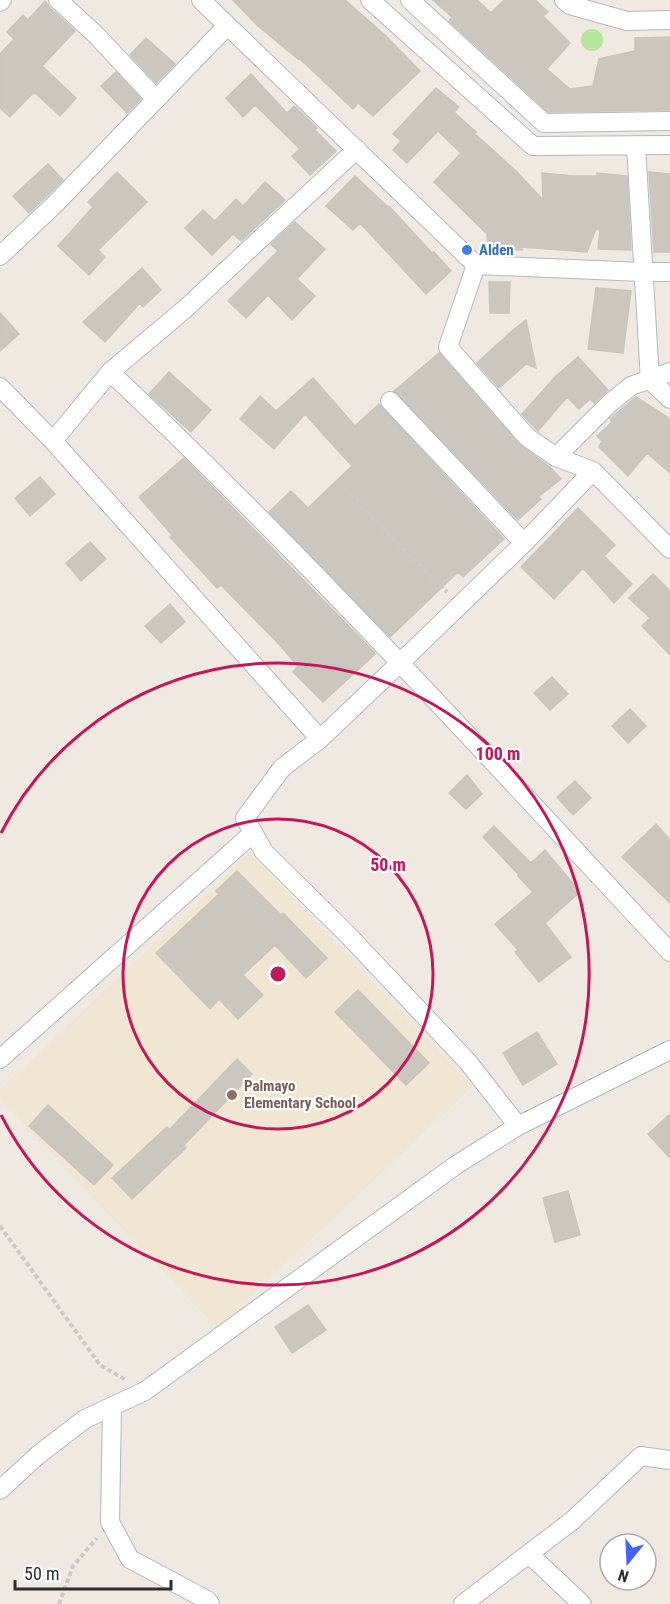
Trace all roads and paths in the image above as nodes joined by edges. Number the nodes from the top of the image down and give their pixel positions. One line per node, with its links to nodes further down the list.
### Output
1 (58, 0): 8 (street)
2 (201, 0): 7 (street)
3 (370, 0): 12 (street)
4 (410, 0): 9 (street)
5 (564, 0): 6 (street)
6 (670, 20)
7 (227, 26): 8 (street); 13 (street)
8 (156, 99): 14 (street)
9 (670, 121): 10 (street)
10 (670, 126)
11 (670, 145): 12 (street)
12 (636, 146): 16 (street)
13 (357, 149): 15 (street); 18 (street)
14 (0, 256)
15 (476, 265): 16 (street); 25 (street)
16 (642, 272): 17 (street); 20 (street)
17 (670, 272)
18 (110, 372): 24 (street); 31 (street)
19 (670, 372): 20 (street)
20 (650, 380): 22 (street); 25 (street)
21 (0, 387): 24 (street)
22 (670, 399)
23 (390, 401): 28 (street)
24 (53, 441): 32 (street)
25 (556, 457): 26 (street)
26 (593, 471): 28 (street); 29 (street)
27 (345, 489): 30 (path)
28 (524, 543): 30 (street)
29 (670, 549)
30 (460, 605): 31 (street)
31 (400, 663): 32 (street); 34 (street)
32 (320, 739): 33 (street)
33 (254, 833): 36 (street); 37 (street)
34 (670, 952)
35 (670, 1050): 37 (street)
36 (0, 1059)
37 (518, 1126): 39 (street)
38 (0, 1226): 39 (path)
39 (144, 1391): 40 (street)
40 (112, 1407): 42 (street); 43 (street)
41 (670, 1460): 44 (street)
42 (0, 1490)
43 (110, 1522): 45 (path); 46 (street)
44 (529, 1554): 47 (street); 48 (street)
45 (59, 1604)
46 (210, 1604)
47 (463, 1604)
48 (582, 1604)

